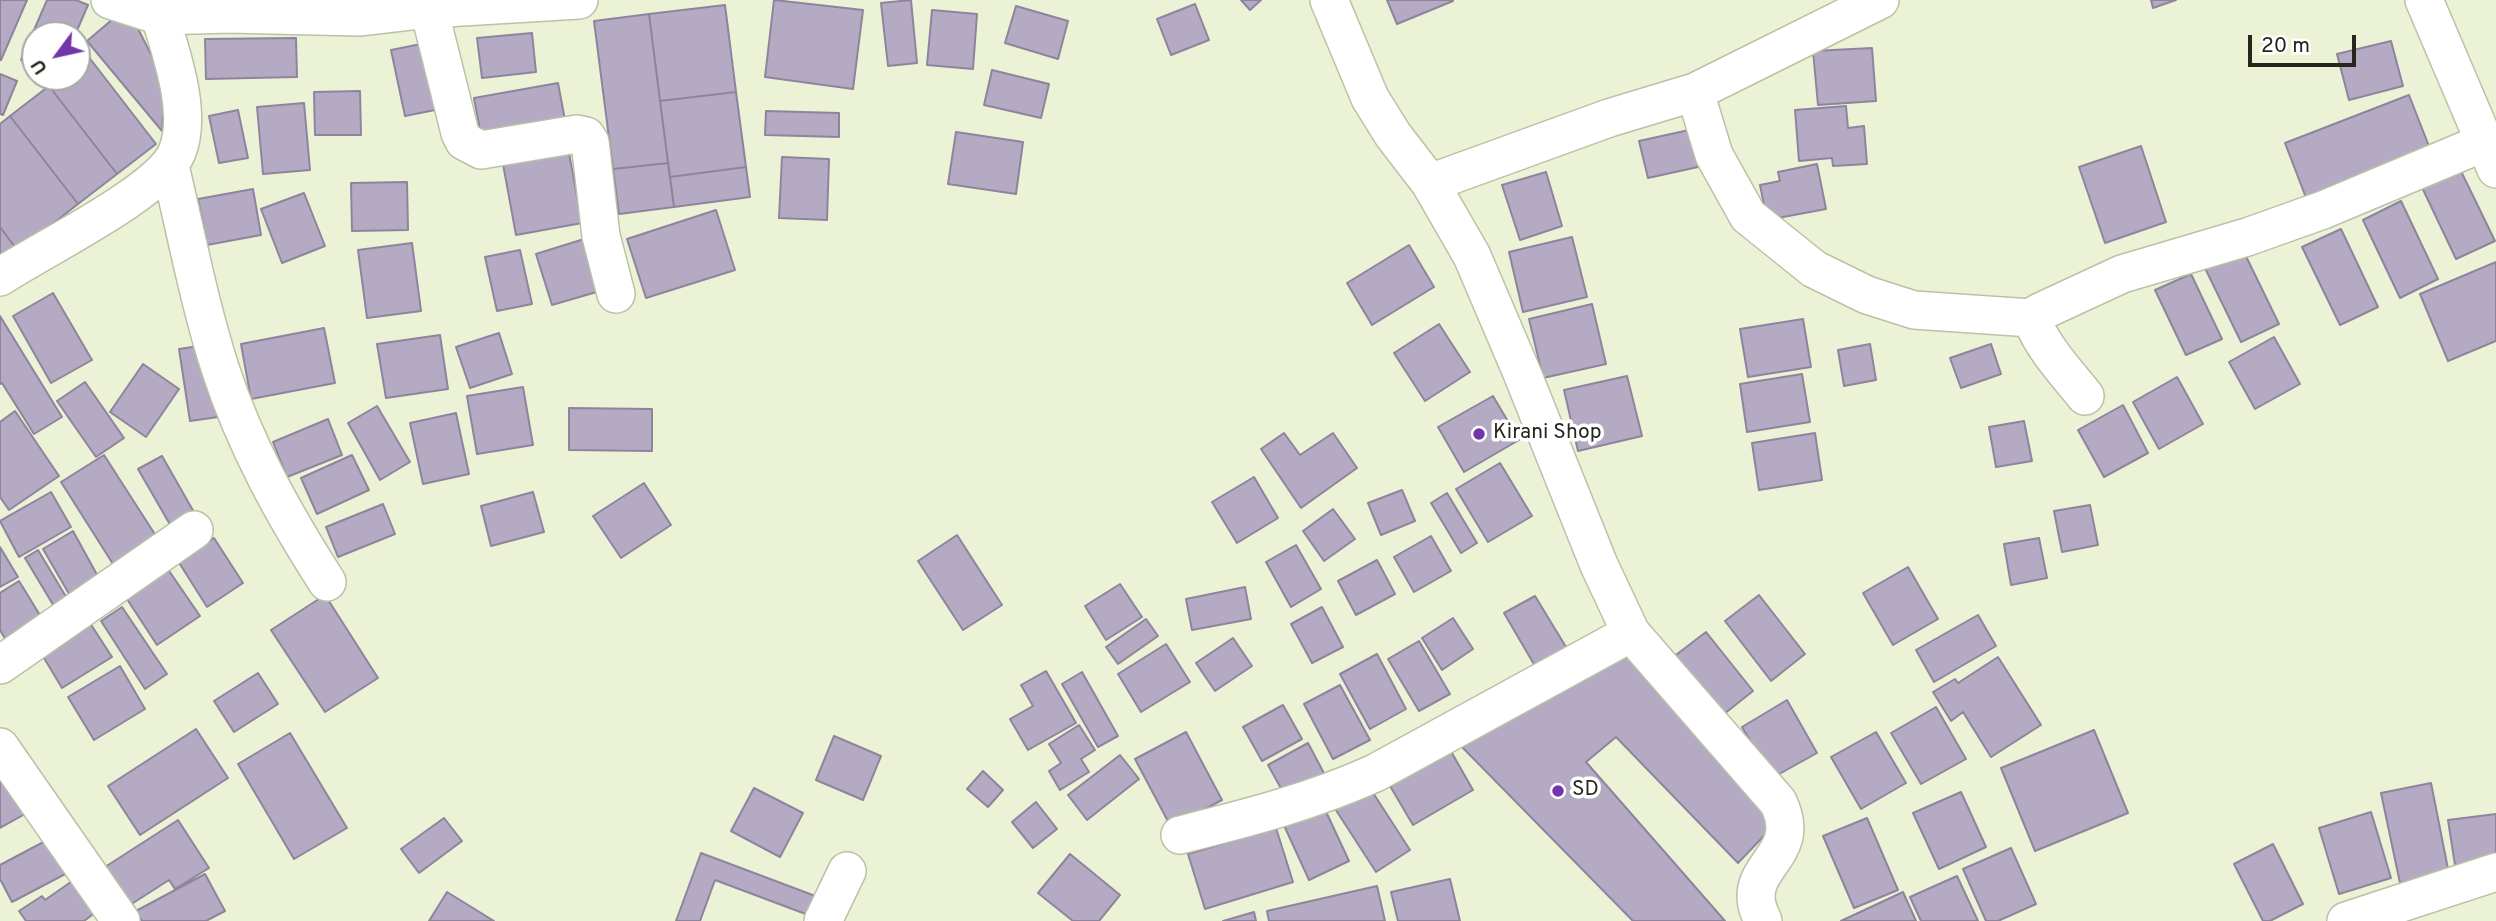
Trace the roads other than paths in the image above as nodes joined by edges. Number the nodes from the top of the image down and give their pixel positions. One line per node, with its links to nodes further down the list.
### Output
1 (110, 0): 7 (street)
2 (579, 0): 6 (street)
3 (1329, 0): 11 (street)
4 (1880, 0): 8 (street)
5 (2424, 0): 9 (street)
6 (431, 5): 7 (street); 13 (street)
7 (161, 8): 10 (street)
8 (1695, 92): 11 (street); 14 (street)
9 (2490, 155): 14 (street)
10 (170, 166): 12 (street); 17 (street)
11 (1430, 183): 18 (street)
12 (0, 277)
13 (616, 294)
14 (2031, 318): 15 (street)
15 (2085, 396)
16 (194, 530): 19 (street)
17 (327, 582)
18 (1631, 633): 21 (street); 26 (street)
19 (0, 665)
20 (0, 747): 24 (street)
21 (1180, 835)
22 (847, 870): 25 (street)
23 (2496, 872): 27 (street)
24 (121, 921)
25 (823, 921)
26 (1763, 921)
27 (2346, 921)

